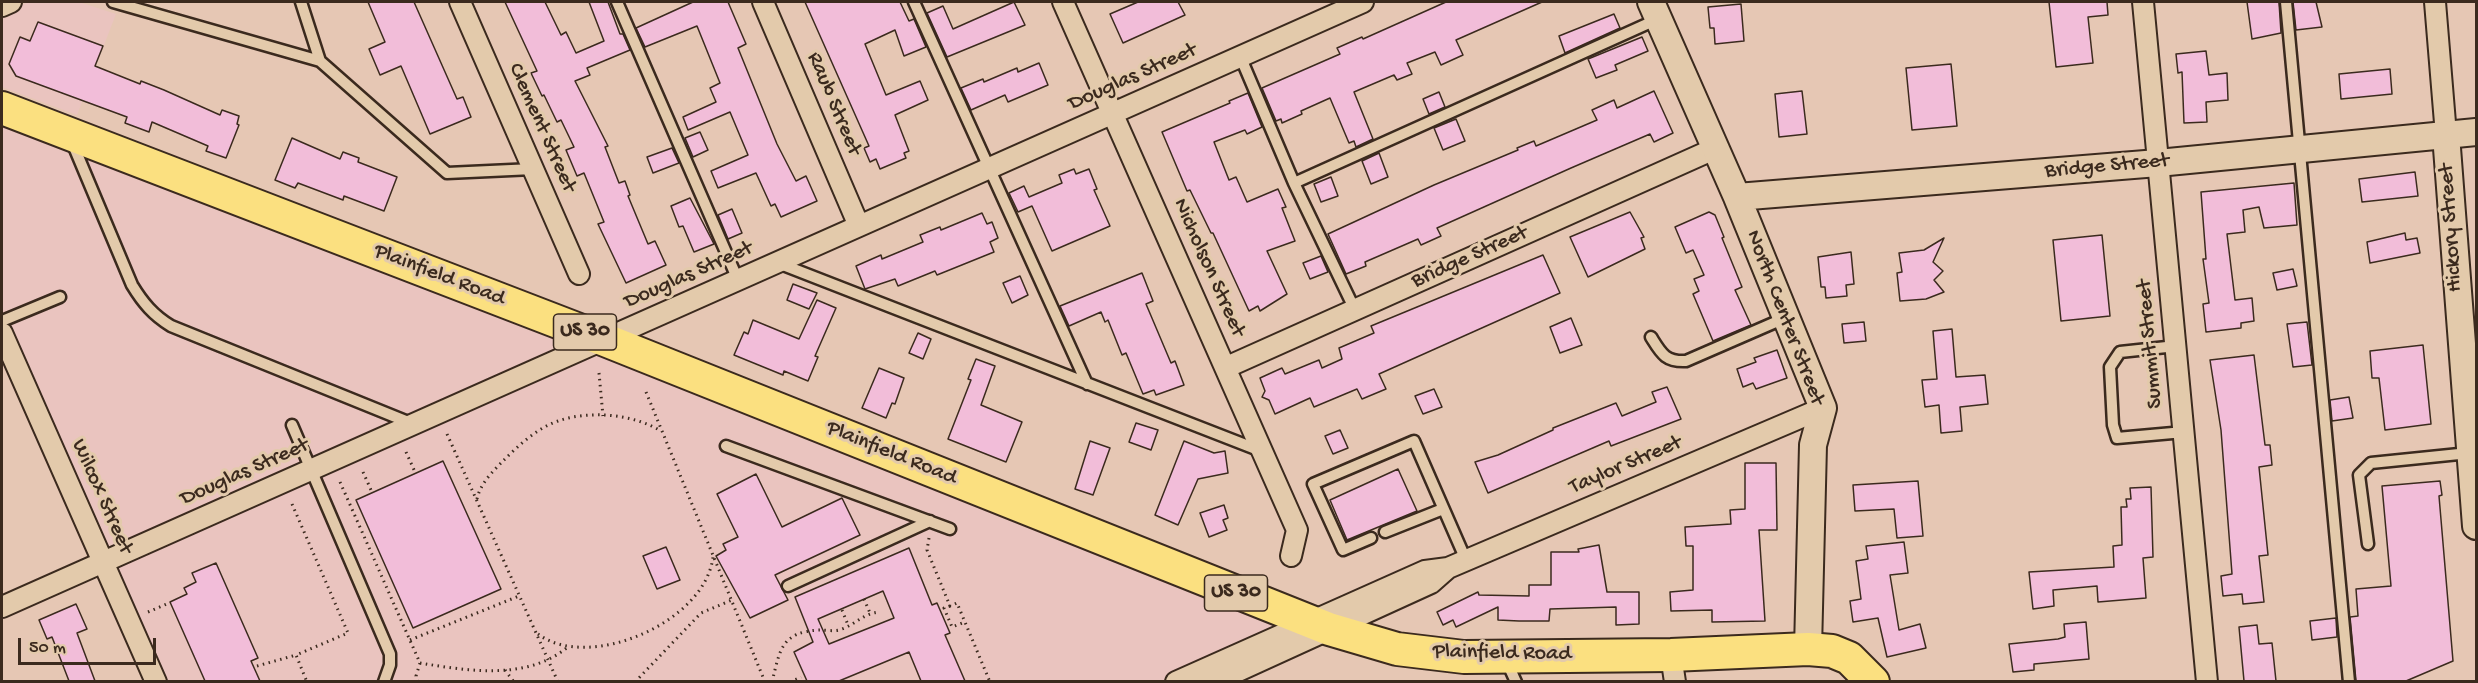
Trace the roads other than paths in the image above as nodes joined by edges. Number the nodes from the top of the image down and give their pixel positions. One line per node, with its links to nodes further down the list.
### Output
1 (10, 2): 13 (street)
2 (113, 2): 16 (lane)
3 (301, 2): 16 (lane)
4 (460, 2): 26 (street, Clement Street)
5 (617, 2): 32 (lane)
6 (762, 2): 29 (street, Raub Street)
7 (914, 2): 25 (lane)
8 (1063, 2): 18 (street, Nicholson Street)
9 (1361, 2): 15 (street, Douglas Street)
10 (2143, 2): 24 (street, Summit Street)
11 (2286, 2): 22 (lane)
12 (2435, 2): 21 (street, Hickory Street)
13 (2, 6)
14 (1655, 10): 23 (street, North Center Street); 27 (lane)
15 (1240, 56): 18 (street, Douglas Street); 27 (lane)
16 (320, 61): 26 (lane)
17 (2, 108): 20 (main road, Plainfield Road / US 30)
18 (1112, 114): 25 (street, Douglas Street); 41 (street, Nicholson Street)
19 (2476, 132): 21 (street, Bridge Street)
20 (68, 134): 39 (main road, Plainfield Road / US 30); 44 (lane)
21 (2446, 135): 22 (street, Bridge Street); 49 (street, Hickory Street)
22 (2298, 148): 24 (street, Bridge Street); 73 (lane)
23 (1714, 149): 28 (street, North Center Street); 34 (street, Bridge Street)
24 (2158, 163): 28 (street, Bridge Street); 40 (street, Summit Street)
25 (989, 168): 29 (street, Douglas Street); 42 (lane)
26 (533, 169): 31 (street, Clement Street)
27 (1294, 183): 34 (lane)
28 (1737, 197): 35 (street, North Center Street)
29 (859, 226): 30 (street, Douglas Street)
30 (777, 263): 32 (street, Douglas Street); 42 (lane)
31 (579, 274)
32 (738, 280): 39 (street, Douglas Street)
33 (60, 297): 36 (lane)
34 (1355, 310): 41 (street, Bridge Street)
35 (1785, 318): 38 (lane); 43 (street, North Center Street)
36 (2, 321)
37 (2, 333): 60 (street, Wilcox Street)
38 (1651, 337)
39 (605, 340): 44 (street, Douglas Street); 63 (main road, Plainfield Road / US 30)
40 (2176, 346): 46 (street, Summit Street); 46 (lane)
41 (1227, 367): 48 (street, Nicholson Street)
42 (1087, 384): 48 (lane)
43 (1823, 408): 59 (street, Taylor Street); 64 (street, North Center Street)
44 (415, 424): 50 (street, Douglas Street)
45 (292, 425): 50 (lane)
46 (2184, 432): 72 (street, Summit Street)
47 (726, 446): 52 (lane)
48 (1263, 452): 58 (street, Nicholson Street)
49 (2469, 453): 53 (street, Hickory Street); 57 (lane)
50 (311, 470): 60 (street, Douglas Street); 68 (lane)
51 (1443, 509): 55 (lane); 56 (lane); 59 (lane)
52 (932, 522): 54 (lane); 61 (lane)
53 (2476, 526)
54 (950, 529)
55 (1385, 532)
56 (1371, 538)
57 (2368, 544)
58 (1291, 556)
59 (1466, 560): 63 (street, Taylor Street)
60 (103, 562): 62 (street, Douglas Street); 67 (street, Wilcox Street)
61 (788, 586)
62 (2, 608)
63 (1318, 625): 66 (main road, Plainfield Road / US 30); 69 (street, Taylor Street); 70 (street, Taylor Street)
64 (1808, 649): 65 (main road, Plainfield Road / US 30); 71 (main road, US 30)
65 (1673, 668): 66 (main road, Plainfield Road / US 30)
66 (1510, 669)
67 (156, 681)
68 (384, 681)
69 (1176, 681)
70 (1214, 681)
71 (1873, 681)
72 (2207, 681)
73 (2349, 681)

